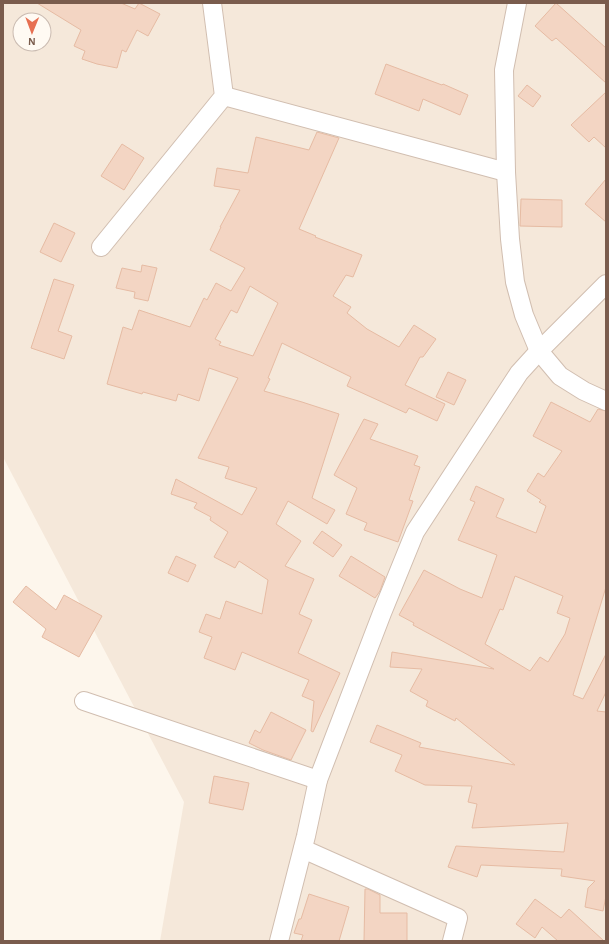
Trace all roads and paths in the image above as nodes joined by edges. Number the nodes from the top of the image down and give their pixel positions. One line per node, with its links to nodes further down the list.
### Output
1 (212, 3): 3 (street)
2 (517, 3): 4 (street)
3 (224, 96): 4 (street); 5 (street)
4 (506, 172): 7 (street)
5 (102, 247)
6 (606, 284): 7 (street)
7 (539, 351): 8 (street); 10 (street)
8 (606, 401)
9 (84, 701): 10 (street)
10 (318, 780): 11 (street)
11 (303, 849): 12 (street); 13 (street)
12 (280, 941)
13 (452, 941)

